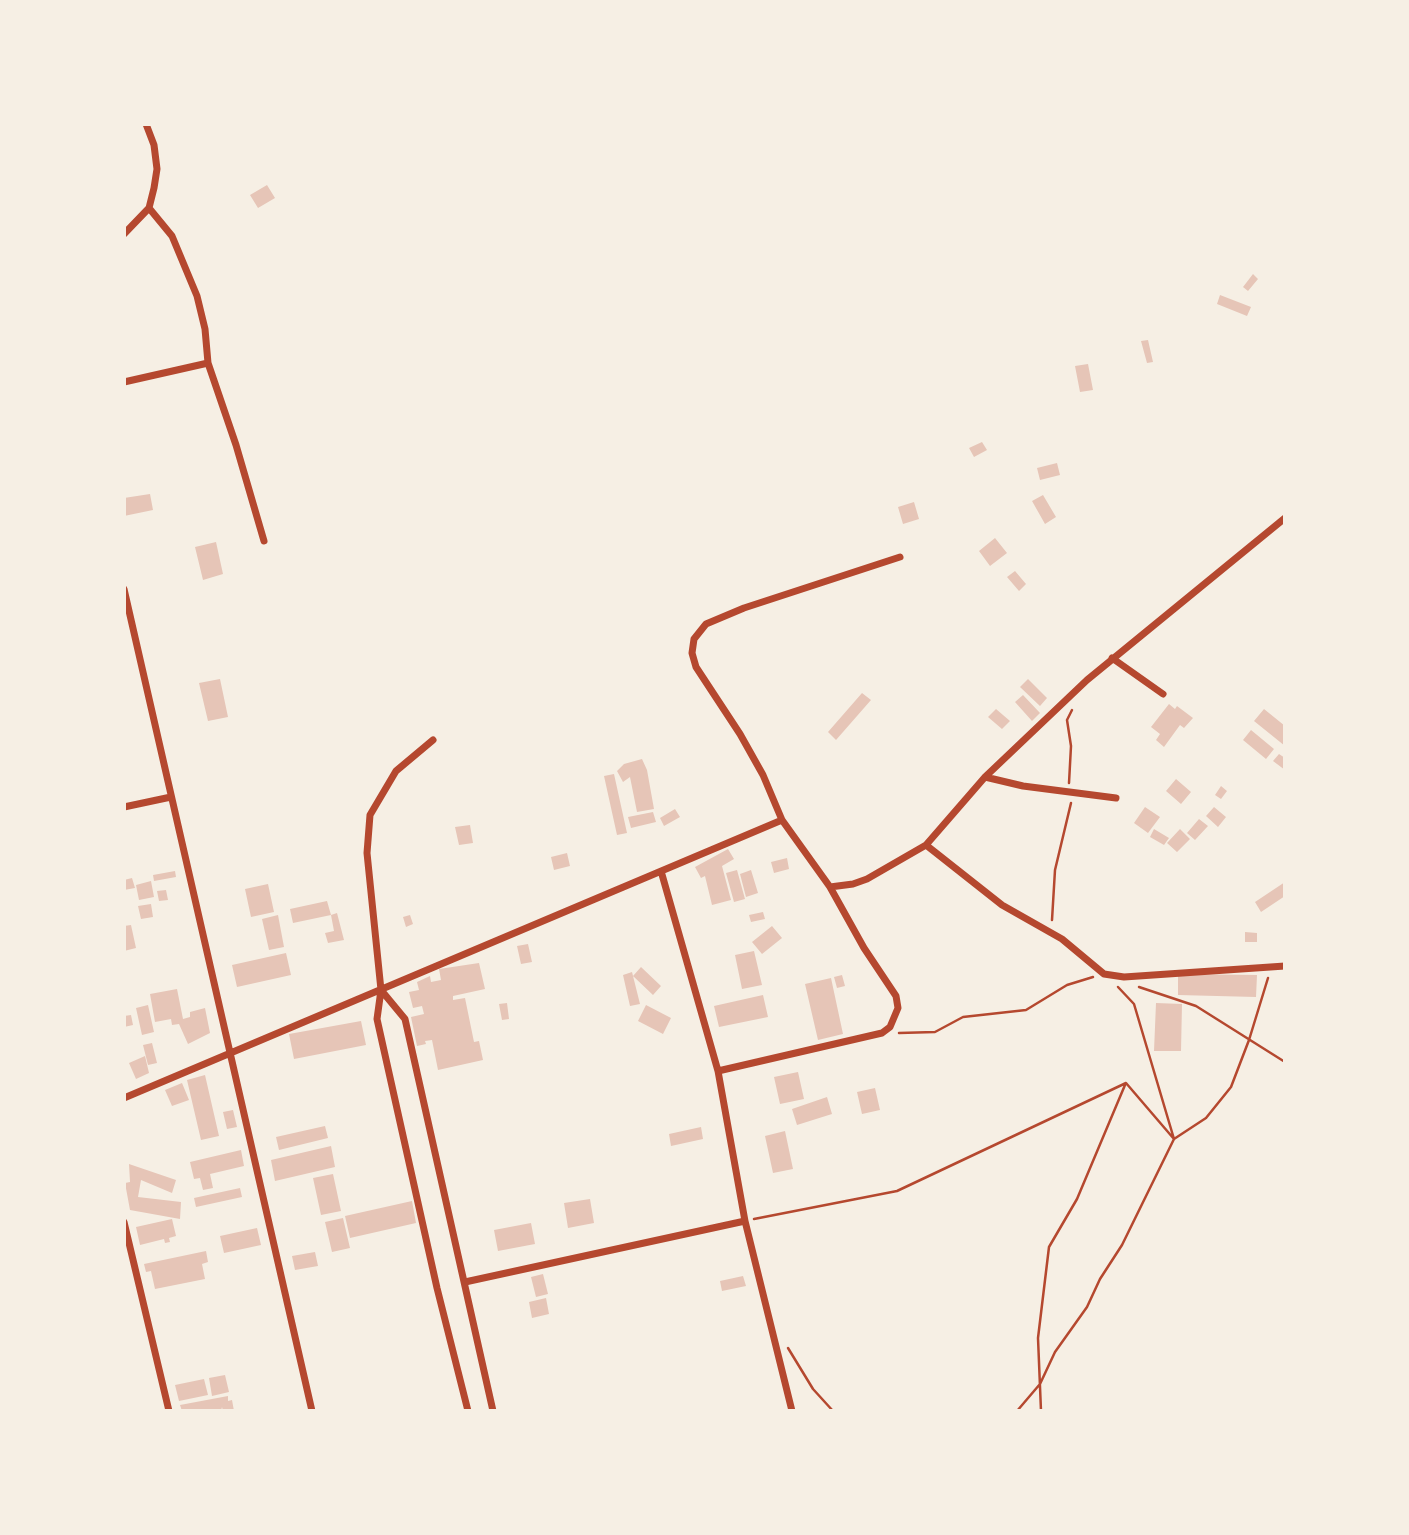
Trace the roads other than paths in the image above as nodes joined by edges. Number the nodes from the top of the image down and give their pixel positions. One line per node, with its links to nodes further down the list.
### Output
1 (146, 124): 2 (street)
2 (149, 208): 3 (street); 4 (street)
3 (124, 234)
4 (208, 363): 5 (street); 7 (street)
5 (124, 382)
6 (1285, 518): 10 (street)
7 (264, 541)
8 (900, 557): 17 (street)
9 (124, 589): 14 (street)
10 (1112, 658): 11 (street); 13 (street)
11 (1163, 694)
12 (433, 740): 22 (street)
13 (985, 777): 15 (street); 18 (street)
14 (171, 797): 16 (street); 23 (street)
15 (1116, 798)
16 (124, 807)
17 (782, 820): 19 (street); 20 (street)
18 (926, 845): 20 (street); 21 (street)
19 (661, 870): 22 (street); 24 (street)
20 (830, 887): 24 (street)
21 (1285, 965)
22 (381, 990): 23 (street); 28 (street); 31 (street)
23 (231, 1052): 25 (street); 30 (street)
24 (718, 1071): 26 (street)
25 (124, 1098)
26 (745, 1221): 28 (street); 33 (street)
27 (124, 1222): 29 (street)
28 (465, 1282): 32 (street)
29 (169, 1411)
30 (312, 1411)
31 (468, 1411)
32 (493, 1411)
33 (792, 1411)

